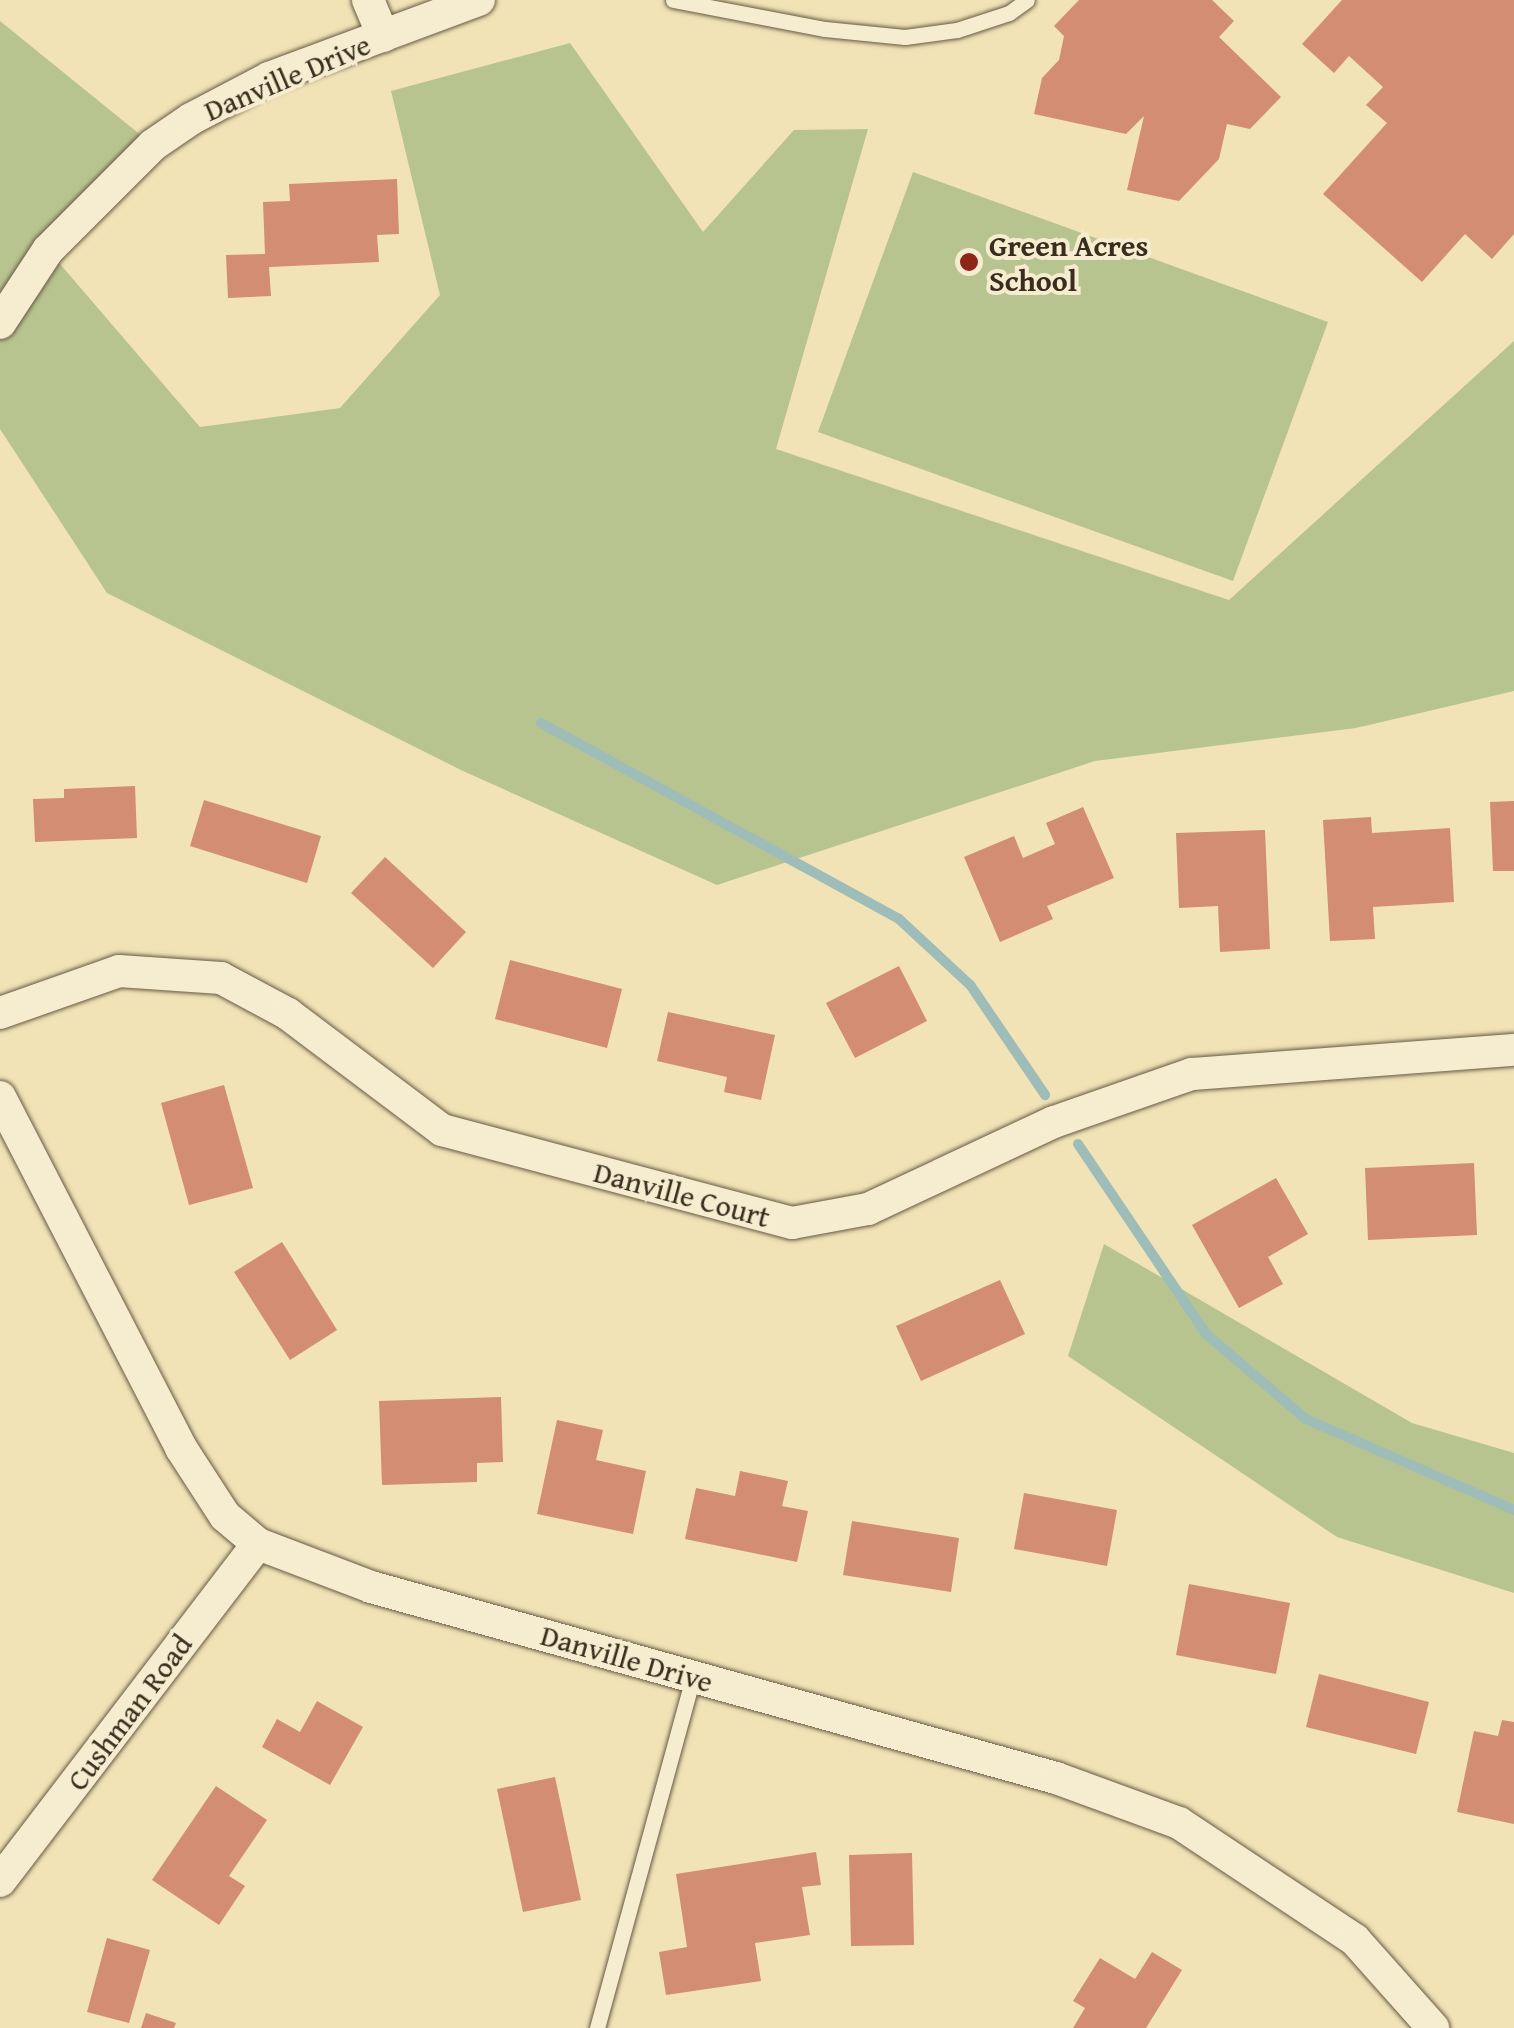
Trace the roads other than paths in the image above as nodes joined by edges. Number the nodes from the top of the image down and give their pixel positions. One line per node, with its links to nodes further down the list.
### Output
1 (368, 0): 5 (street)
2 (479, 0): 5 (street, Danville Drive)
3 (672, 0): 4 (lane)
4 (1027, 0)
5 (383, 36): 6 (street, Danville Drive)
6 (0, 323)
7 (0, 1013): 8 (street, Danville Court)
8 (1514, 1050)
9 (0, 1097): 10 (street, Danville Drive)
10 (258, 1544): 11 (street, Danville Drive); 12 (street, Cushman Road)
11 (693, 1677): 13 (lane); 14 (street, Danville Drive)
12 (0, 1881)
13 (597, 2028)
14 (1433, 2028)

